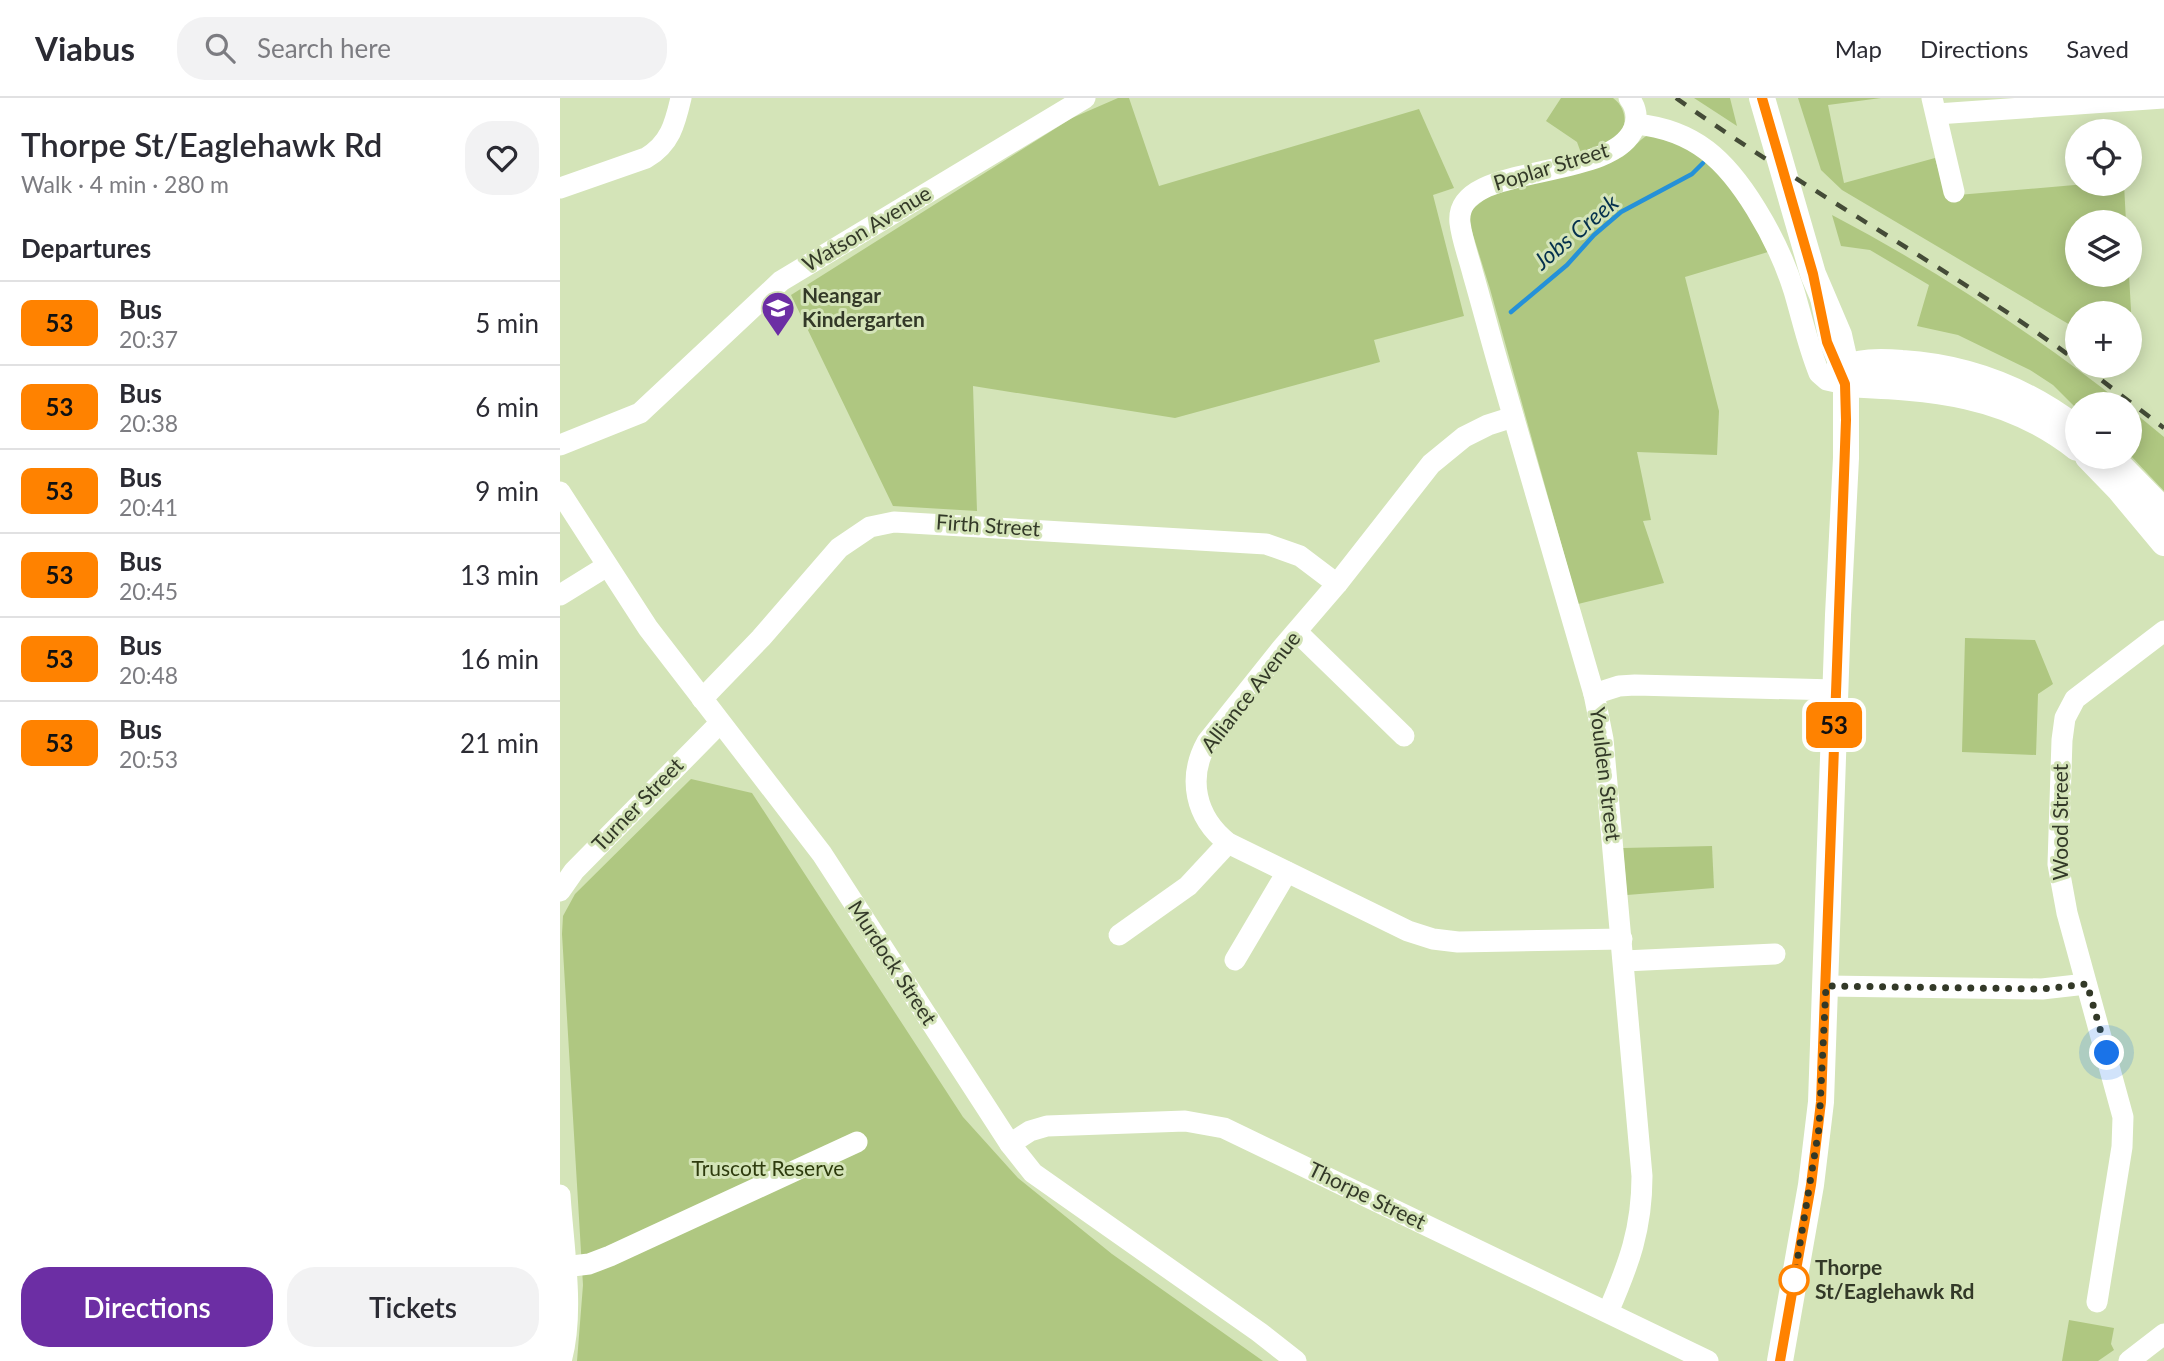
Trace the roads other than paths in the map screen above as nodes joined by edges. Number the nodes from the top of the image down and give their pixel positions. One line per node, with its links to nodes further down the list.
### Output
1 (681, 98): 9 (street)
2 (1086, 98): 16 (street, Watson Avenue)
3 (1629, 98): 8 (street)
4 (1762, 98): 12 (main road)
5 (2164, 98): 6 (street)
6 (2024, 103): 7 (street)
7 (1935, 106): 10 (street)
8 (1636, 124): 11 (street, Poplar Street); 12 (street)
9 (560, 188)
10 (1954, 192)
11 (1462, 206): 13 (street, Youlden Street)
12 (1843, 373): 14 (main road); 15 (main road); 27 (main road)
13 (1513, 417): 23 (street, Alliance Avenue); 28 (street, Youlden Street)
14 (2065, 421)
15 (2065, 439)
16 (560, 445)
17 (2100, 469): 21 (main road)
18 (2122, 469): 20 (main road)
19 (560, 492): 22 (street, Murdock Street)
20 (2164, 511)
21 (2164, 543)
22 (607, 566): 24 (street); 29 (street, Murdock Street)
23 (1337, 584): 26 (street, Alliance Avenue); 29 (street, Firth Street)
24 (560, 595)
25 (2164, 631): 40 (street, Wood Street)
26 (1297, 632): 31 (street); 32 (street, Alliance Avenue)
27 (1835, 690): 28 (street); 41 (main road)
28 (1594, 694): 36 (street, Youlden Street)
29 (702, 699): 30 (street, Murdock Street)
30 (720, 723): 34 (street, Turner Street); 43 (street, Murdock Street)
31 (1404, 736)
32 (1228, 843): 33 (street, Alliance Avenue); 35 (street)
33 (1287, 872): 36 (street, Alliance Avenue); 38 (street)
34 (560, 891)
35 (1119, 935)
36 (1622, 939): 39 (street, Youlden Street)
37 (1774, 954): 39 (street)
38 (1235, 960)
39 (1624, 961): 47 (street, Youlden Street)
40 (2087, 984): 41 (street); 46 (street, Wood Street)
41 (1826, 986): 52 (main road)
42 (857, 1142): 45 (street)
43 (1010, 1144): 47 (street, Thorpe Street); 50 (street, Murdock Street)
44 (560, 1195): 45 (street)
45 (564, 1267): 49 (street)
46 (2097, 1302)
47 (1608, 1312): 51 (street, Thorpe Street)
48 (2164, 1334): 53 (street)
49 (561, 1361)
50 (1296, 1361)
51 (1708, 1361)
52 (1780, 1361)
53 (2129, 1361)

